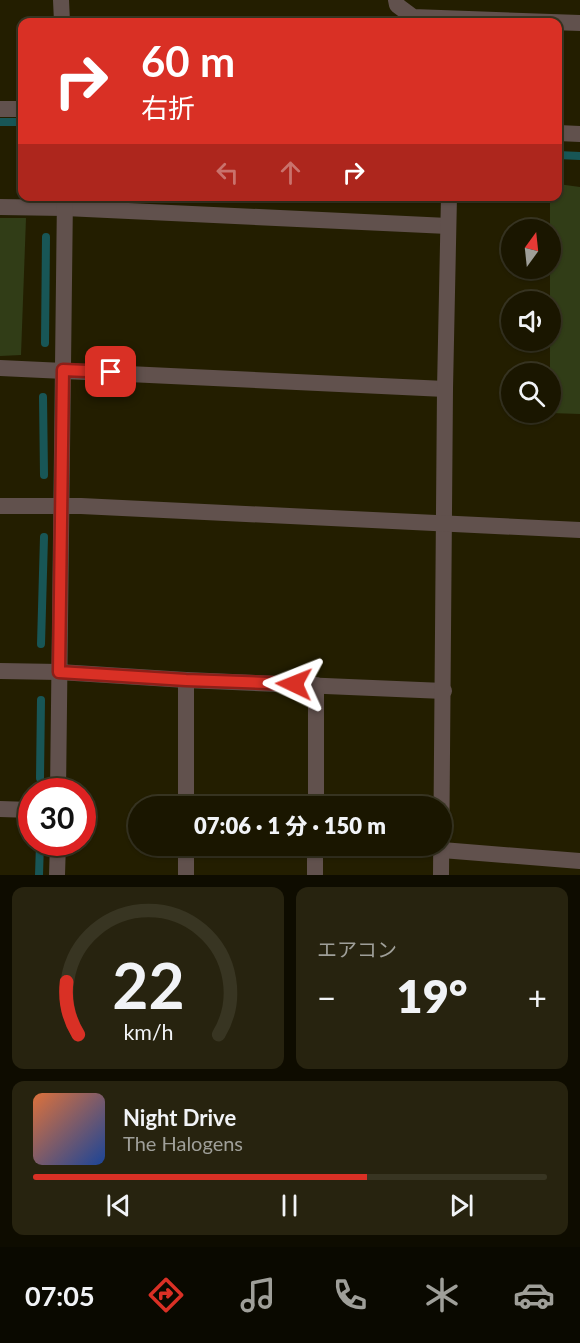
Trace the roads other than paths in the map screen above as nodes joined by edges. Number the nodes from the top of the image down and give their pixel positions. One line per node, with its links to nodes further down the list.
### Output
1 (61, 0): 3 (street)
2 (396, 0): 4 (street)
3 (62, 18)
4 (461, 18)
5 (562, 22): 6 (street)
6 (580, 23)
7 (0, 109): 8 (street)
8 (18, 109)
9 (562, 133): 10 (street)
10 (580, 134)
11 (449, 201): 14 (street)
12 (65, 202): 13 (street); 14 (street); 16 (street)
13 (0, 207)
14 (448, 226): 17 (street)
15 (0, 368): 16 (street)
16 (63, 370): 17 (street); 19 (street)
17 (445, 388): 20 (street)
18 (0, 506): 19 (street)
19 (61, 506): 20 (street); 23 (street)
20 (444, 523): 21 (street); 26 (street)
21 (580, 530)
22 (0, 671): 23 (street)
23 (59, 672): 24 (street); 27 (street)
24 (186, 680): 25 (street); 28 (street)
25 (316, 685): 26 (street); 29 (street)
26 (444, 691): 30 (street)
27 (58, 778)
28 (186, 796)
29 (316, 796)
30 (443, 796)
31 (0, 809): 32 (street)
32 (18, 810)
33 (452, 851): 38 (street)
34 (58, 856): 39 (street)
35 (186, 856): 40 (street)
36 (315, 856): 41 (street)
37 (442, 856): 42 (street)
38 (580, 861)
39 (57, 875)
40 (186, 875)
41 (315, 875)
42 (441, 875)

